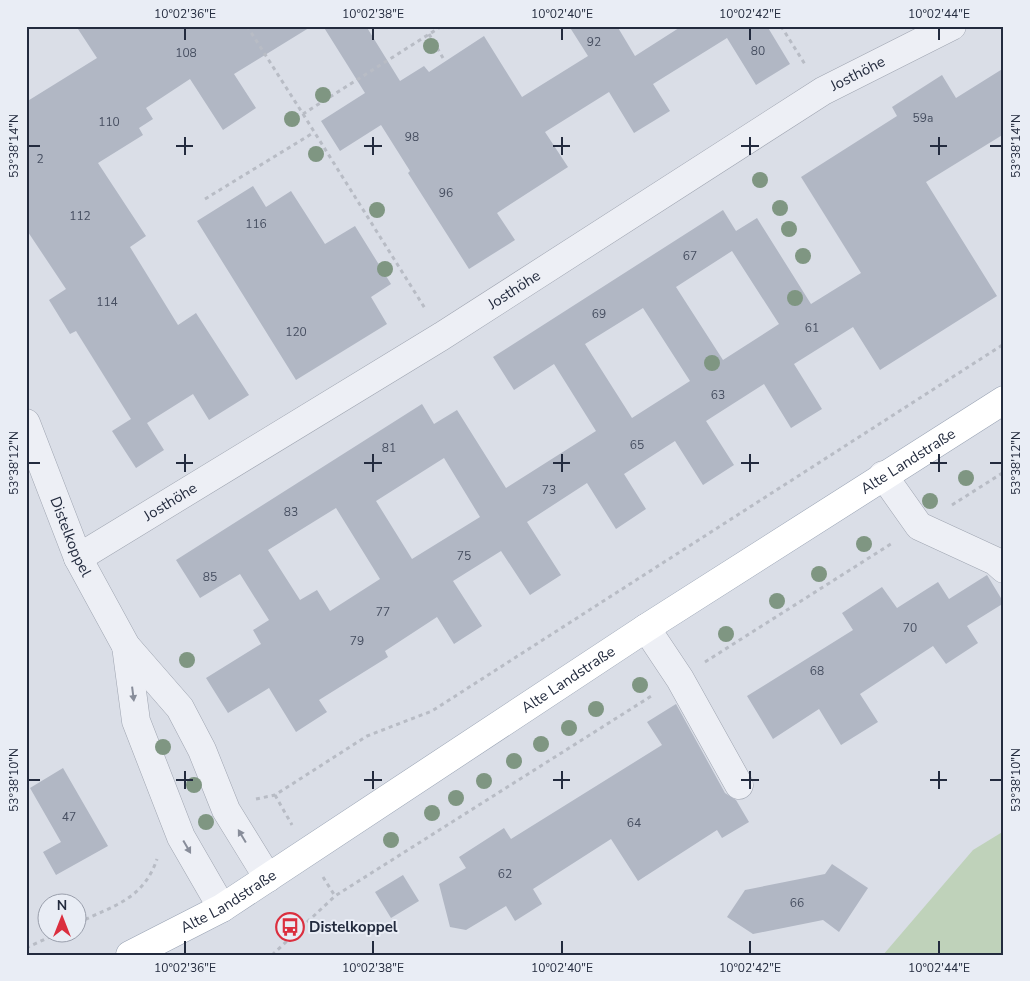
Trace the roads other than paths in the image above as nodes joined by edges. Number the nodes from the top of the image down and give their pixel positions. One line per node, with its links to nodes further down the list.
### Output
1 (952, 26): 5 (street, Josthöhe)
2 (1004, 400): 4 (main road, Alte Landstraße)
3 (26, 423): 5 (street, Distelkoppel)
4 (883, 475): 6 (street); 7 (main road, Alte Landstraße)
5 (78, 558): 8 (street, Distelkoppel)
6 (1004, 569)
7 (646, 628): 9 (street); 10 (main road, Alte Landstraße)
8 (126, 646): 10 (street, Distelkoppel, one-way to 8); 11 (street, Distelkoppel, one-way to 11)
9 (738, 785)
10 (268, 878): 11 (main road, Alte Landstraße)
11 (222, 908): 12 (main road, Alte Landstraße)
12 (130, 955)

